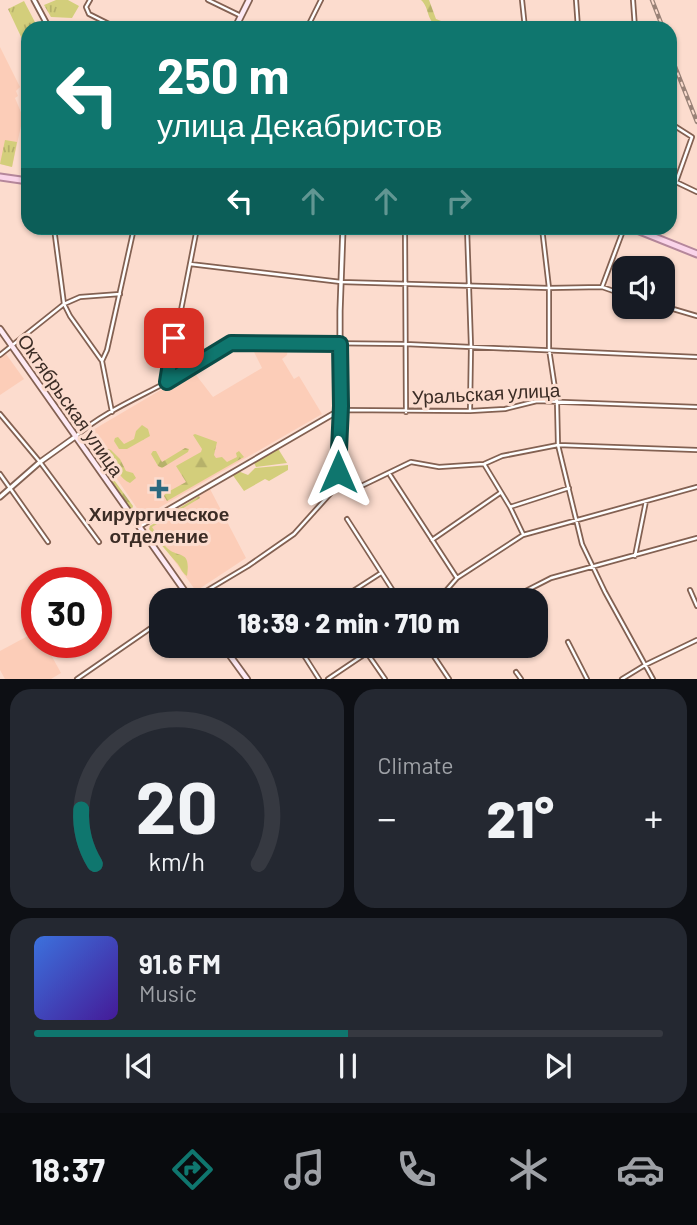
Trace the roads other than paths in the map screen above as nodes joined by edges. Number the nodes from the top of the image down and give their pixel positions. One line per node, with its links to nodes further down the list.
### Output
1 (34, 0): 10 (street)
2 (90, 0): 11 (street)
3 (208, 0): 9 (street)
4 (248, 0): 9 (main road)
5 (321, 0): 13 (street)
6 (522, 0): 14 (street)
7 (576, 0): 15 (street)
8 (633, 0): 16 (street)
9 (241, 16): 12 (main road)
10 (44, 21)
11 (105, 21)
12 (238, 21)
13 (310, 21)
14 (524, 21)
15 (578, 21)
16 (634, 21)
17 (677, 127): 18 (street)
18 (677, 176)
19 (0, 177): 20 (main road)
20 (21, 180)
21 (677, 180): 22 (street)
22 (697, 192)
23 (55, 235): 41 (street)
24 (133, 235): 40 (street)
25 (196, 235): 33 (street)
26 (343, 235): 34 (street)
27 (405, 235): 35 (street)
28 (467, 235): 36 (street)
29 (543, 235): 38 (street)
30 (621, 235): 37 (street)
31 (650, 235): 32 (main road)
32 (697, 254)
33 (190, 264): 34 (street); 53 (street)
34 (341, 282): 35 (street); 45 (street)
35 (405, 283): 36 (street); 46 (street)
36 (469, 286): 38 (street); 48 (street)
37 (602, 287): 38 (street); 39 (street)
38 (548, 288): 49 (street)
39 (612, 290)
40 (120, 294): 41 (street); 52 (street)
41 (64, 304): 47 (street); 52 (street)
42 (675, 310): 43 (street)
43 (697, 316)
44 (0, 329): 47 (main road, Октябрьская улица)
45 (340, 344): 46 (street); 53 (street); 56 (street)
46 (405, 344): 48 (street); 59 (street)
47 (12, 346): 50 (street); 61 (main road, Октябрьская улица)
48 (471, 346): 49 (street); 57 (street)
49 (549, 349): 51 (street); 54 (street)
50 (0, 355)
51 (697, 356)
52 (102, 361): 58 (street)
53 (167, 382): 58 (street)
54 (556, 402): 55 (street, Уральская улица); 57 (street, Уральская улица); 62 (street)
55 (697, 407)
56 (340, 410): 59 (street, Уральская улица); 68 (street); 78 (street)
57 (470, 411): 59 (street, Уральская улица)
58 (113, 412): 61 (street)
59 (406, 412)
60 (0, 414): 64 (street)
61 (75, 437): 64 (street); 78 (main road, Октябрьская улица)
62 (558, 445): 63 (street); 65 (street); 71 (street)
63 (697, 450)
64 (40, 462): 70 (street); 83 (street)
65 (484, 464): 67 (street); 72 (street)
66 (0, 474): 70 (street)
67 (390, 474): 68 (street); 81 (street)
68 (340, 483): 89 (street)
69 (697, 487): 74 (street)
70 (10, 488): 73 (street); 82 (street)
71 (569, 488): 75 (street); 77 (street)
72 (500, 494): 75 (street); 81 (street)
73 (0, 497)
74 (646, 501): 77 (street); 84 (street)
75 (510, 507): 79 (street)
76 (347, 519): 86 (street)
77 (577, 520): 79 (street); 85 (street)
78 (140, 526): 88 (main road, Октябрьская улица)
79 (523, 535): 87 (street)
80 (697, 538): 84 (street)
81 (432, 540): 87 (street)
82 (48, 542)
83 (99, 542)
84 (635, 556): 85 (street)
85 (593, 568): 93 (street); 104 (street)
86 (381, 573): 90 (street); 91 (street)
87 (457, 578): 92 (street)
88 (183, 588)
89 (211, 588)
90 (358, 588)
91 (391, 588)
92 (448, 588)
93 (531, 588)
94 (690, 590): 95 (street)
95 (697, 606)
96 (149, 629): 106 (street)
97 (697, 640): 104 (street)
98 (568, 642): 113 (street)
99 (232, 658): 107 (main road)
100 (306, 658): 108 (street)
101 (360, 658): 109 (street)
102 (371, 658): 110 (street)
103 (435, 658): 111 (street)
104 (645, 665): 114 (street); 115 (street)
105 (516, 672): 112 (street)
106 (77, 679)
107 (247, 679)
108 (319, 679)
109 (330, 679)
110 (386, 679)
111 (449, 679)
112 (521, 679)
113 (587, 679)
114 (622, 679)
115 (653, 679)

